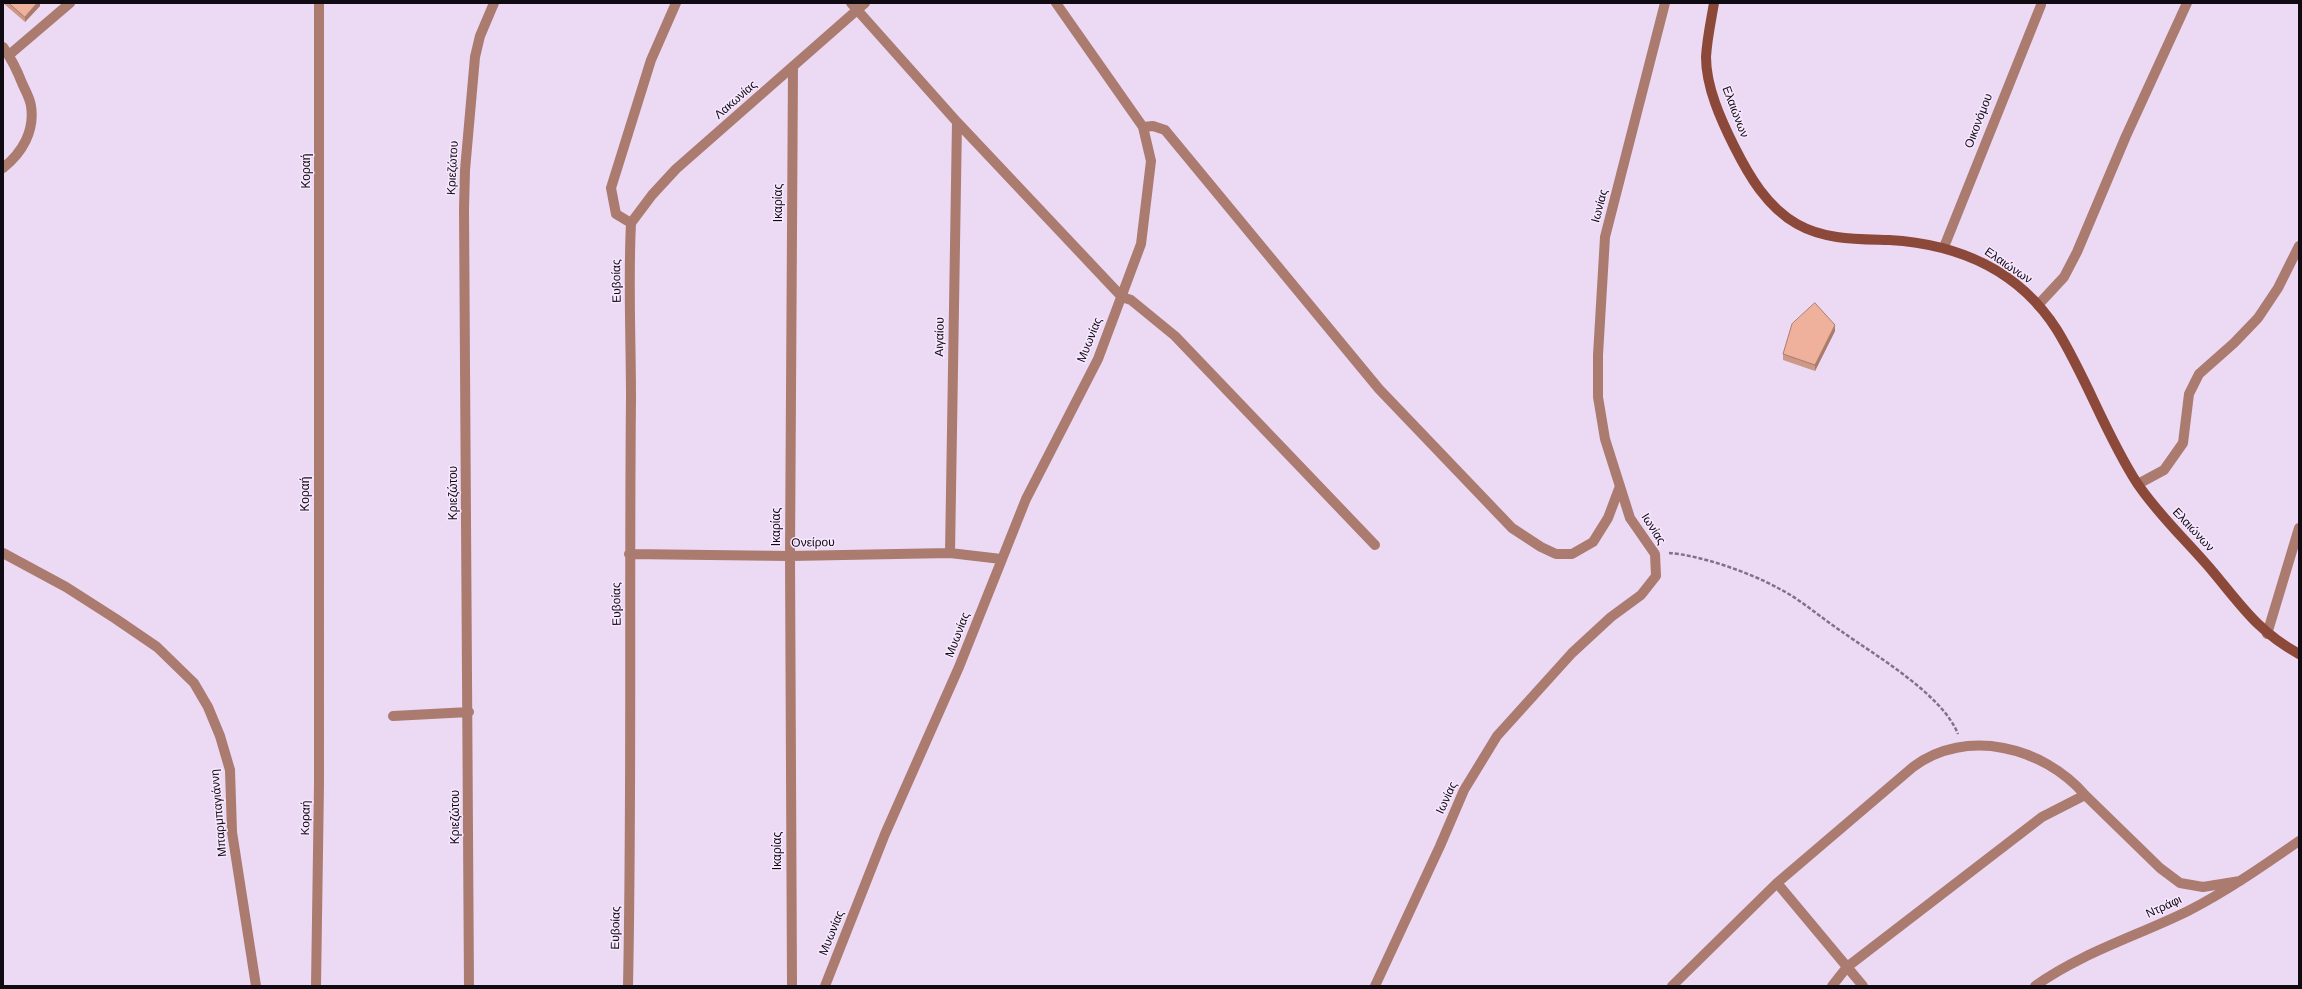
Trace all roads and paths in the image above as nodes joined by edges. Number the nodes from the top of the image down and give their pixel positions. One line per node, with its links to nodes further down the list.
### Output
1 (70, 3): 11 (street)
2 (319, 3): 42 (street, Κοραή)
3 (494, 3): 33 (street, Κριεζώτου)
4 (676, 3): 16 (street)
5 (1056, 3): 14 (street)
6 (1665, 3): 22 (street, Ιωνίας)
7 (1714, 3): 18 (main road, Ελαιώνων)
8 (2186, 3): 20 (street)
9 (858, 5): 12 (street, Λακωνίας); 13 (street)
10 (2041, 5): 18 (street, Οικονόμου)
11 (6, 51): 15 (street)
12 (793, 67): 16 (street, Λακωνίας); 29 (street, Ικαρίας)
13 (957, 122): 19 (street); 26 (street, Αιγαίου)
14 (1143, 127): 19 (street, Μυωνίας); 22 (street)
15 (3, 168)
16 (631, 223): 27 (street, Ευβοίας)
17 (2299, 246): 21 (street)
18 (1944, 247): 20 (main road, Ελαιώνων)
19 (1122, 297): 24 (street); 30 (street, Μυωνίας)
20 (2038, 304): 21 (main road, Ελαιώνων)
21 (2138, 484): 31 (main road, Ελαιώνων)
22 (1620, 486): 28 (street, Ιωνίας)
23 (2299, 528): 31 (street)
24 (1376, 544)
25 (3, 553): 41 (street, Μπαρμπαγιάννη)
26 (950, 553): 29 (street, Ονείρου); 30 (street, Ονείρου)
27 (629, 554): 29 (street, Ονείρου); 44 (street, Ευβοίας)
28 (1655, 554): 35 (path); 47 (street, Ιωνίας)
29 (790, 556): 45 (street, Ικαρίας)
30 (1001, 559): 46 (street, Μυωνίας)
31 (2267, 634): 32 (main road, Ελαιώνων)
32 (2299, 654)
33 (469, 712): 34 (street); 43 (street, Κριεζώτου)
34 (393, 716)
35 (1960, 746): 36 (street); 39 (street)
36 (2085, 795): 38 (street); 40 (street)
37 (2299, 841): 38 (street, Ντράφι)
38 (2240, 881): 51 (street, Ντράφι)
39 (1778, 883): 40 (street); 48 (street)
40 (1847, 967): 49 (street); 50 (street)
41 (256, 986)
42 (316, 986)
43 (469, 986)
44 (628, 986)
45 (792, 986)
46 (824, 986)
47 (1375, 986)
48 (1672, 986)
49 (1832, 986)
50 (1863, 986)
51 (2035, 986)

